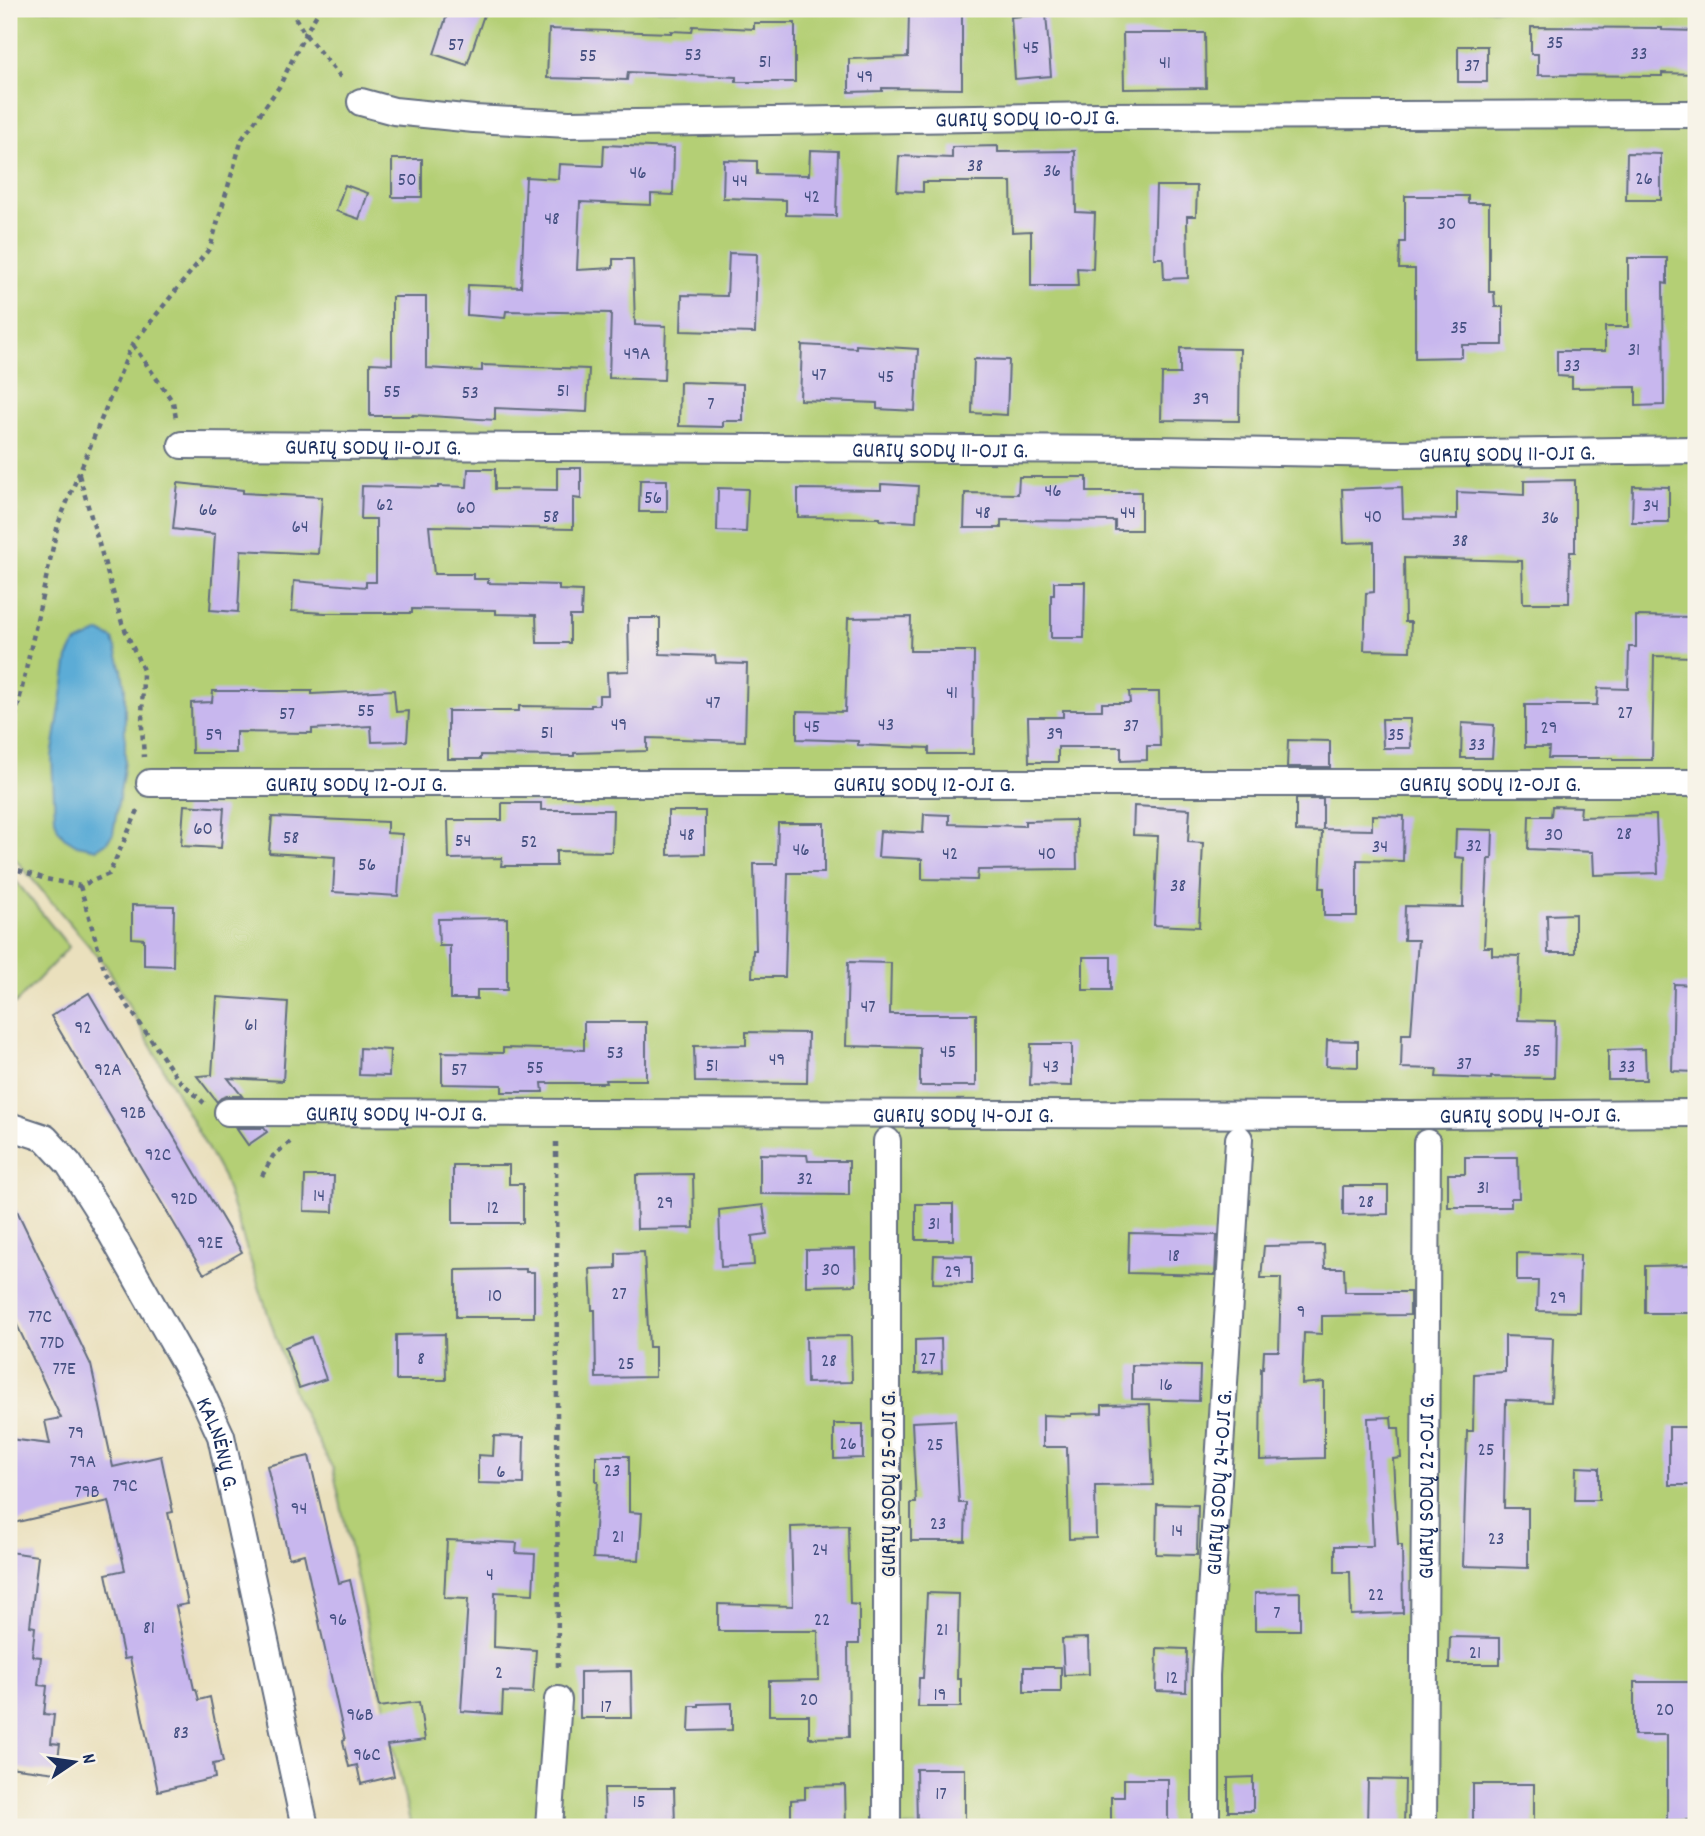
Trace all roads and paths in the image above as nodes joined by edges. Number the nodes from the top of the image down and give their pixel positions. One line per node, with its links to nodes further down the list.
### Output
1 (290, 9): 3 (path)
2 (320, 9): 3 (path)
3 (305, 34): 4 (path); 6 (path)
4 (361, 102): 5 (street, GURIŲ SODŲ 10-OJI G.)
5 (1696, 114)
6 (132, 345): 7 (path); 9 (path)
7 (182, 445): 8 (street, GURIŲ SODŲ 11-OJI G.)
8 (1696, 450)
9 (79, 474): 10 (path); 11 (path)
10 (9, 747)
11 (150, 783): 12 (street, GURIŲ SODŲ 12-OJI G.); 14 (path)
12 (1696, 783)
13 (9, 867): 14 (path)
14 (80, 886): 15 (path)
15 (228, 1112): 16 (street, GURIŲ SODŲ 14-OJI G.)
16 (1696, 1113)
17 (9, 1126): 23 (street, KALNĖNŲ G.)
18 (1240, 1139): 26 (street, GURIŲ SODŲ 24-OJI G.)
19 (556, 1141): 22 (path)
20 (887, 1141): 25 (street, GURIŲ SODŲ 25-OJI G.)
21 (1427, 1143): 27 (street, GURIŲ SODŲ 22-OJI G.)
22 (558, 1700): 24 (street)
23 (305, 1827)
24 (549, 1827)
25 (887, 1827)
26 (1206, 1827)
27 (1423, 1827)

